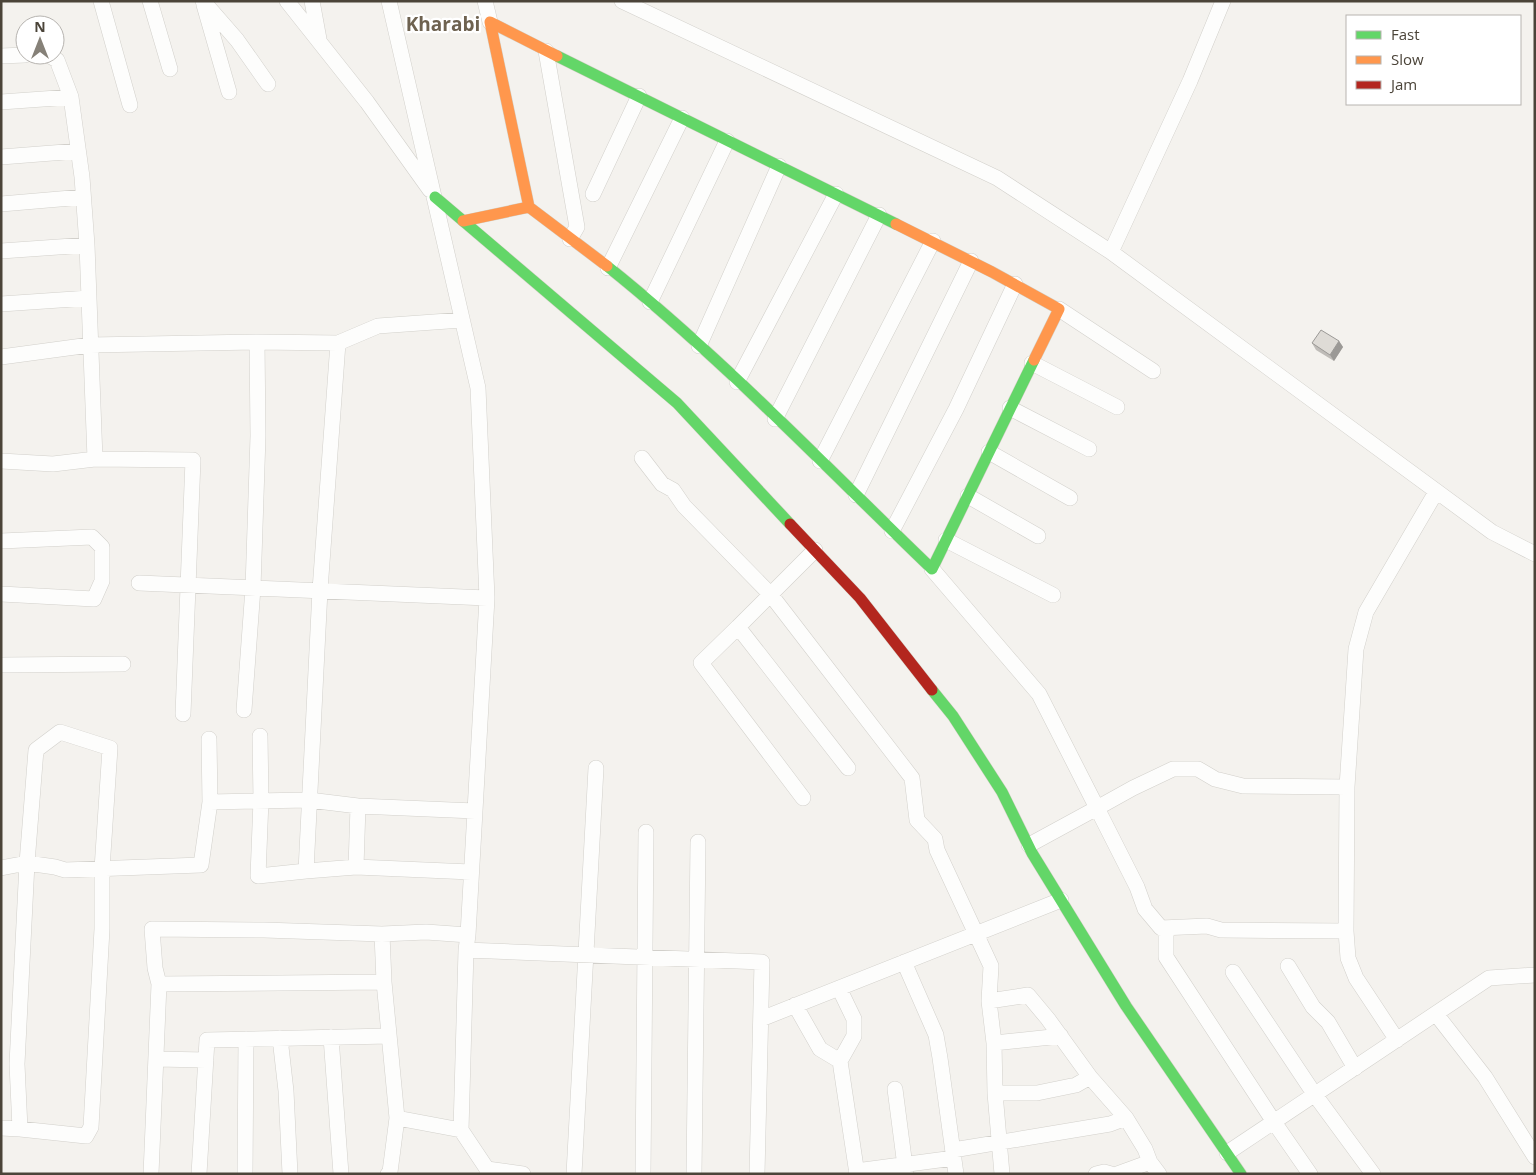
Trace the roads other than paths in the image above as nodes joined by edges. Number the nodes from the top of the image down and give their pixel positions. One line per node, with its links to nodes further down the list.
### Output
1 (101, 1): 22 (street)
2 (150, 1): 16 (street)
3 (203, 1): 17 (street); 18 (street)
4 (287, 1): 11 (street)
5 (312, 1): 11 (street)
6 (390, 1): 31 (street)
7 (484, 1): 10 (street)
8 (622, 1): 40 (street)
9 (1223, 1): 40 (street)
10 (490, 22): 12 (street); 33 (street)
11 (319, 42): 31 (street)
12 (546, 51): 19 (street); 36 (street)
13 (15, 55): 14 (street)
14 (1, 56)
15 (59, 65): 20 (street)
16 (170, 68)
17 (268, 84)
18 (229, 92)
19 (639, 96): 23 (street); 28 (street)
20 (71, 97): 21 (street); 25 (street)
21 (1, 102)
22 (130, 105)
23 (682, 118): 24 (street); 42 (street)
24 (727, 141): 27 (street); 45 (street)
25 (78, 151): 26 (street); 30 (street)
26 (1, 157)
27 (779, 166): 29 (street); 52 (street)
28 (594, 194)
29 (836, 194): 34 (street); 56 (street)
30 (83, 197): 32 (street); 38 (street)
31 (435, 197): 35 (street); 48 (street)
32 (1, 204)
33 (529, 207): 35 (street); 36 (street)
34 (879, 215): 37 (street); 59 (street)
35 (463, 221): 74 (street)
36 (570, 239): 42 (street)
37 (933, 241): 41 (street); 65 (street)
38 (87, 245): 39 (street); 44 (street)
39 (1, 251)
40 (1111, 252): 66 (street)
41 (971, 261): 43 (street); 67 (street)
42 (608, 268): 45 (street)
43 (1015, 284): 47 (street); 70 (street)
44 (89, 298): 46 (street); 51 (street)
45 (650, 302): 52 (street)
46 (1, 304)
47 (1059, 309): 54 (street); 55 (street)
48 (462, 320): 50 (street); 84 (street)
49 (257, 342): 50 (street); 51 (street); 79 (street)
50 (338, 343): 80 (street)
51 (90, 345): 53 (street); 63 (street)
52 (699, 346): 56 (street)
53 (1, 357)
54 (1032, 363): 57 (street); 58 (street)
55 (1153, 371)
56 (737, 382): 59 (street)
57 (1117, 407)
58 (1010, 408): 60 (street); 61 (street)
59 (775, 419): 65 (street)
60 (1089, 449)
61 (989, 452): 68 (street); 69 (street)
62 (642, 458): 82 (street)
63 (95, 459): 64 (street); 78 (street)
64 (1, 461)
65 (820, 462): 67 (street)
66 (1436, 492): 75 (street); 94 (street)
67 (856, 495): 70 (street)
68 (968, 496): 71 (street); 72 (street)
69 (1070, 498)
70 (892, 531): 76 (street)
71 (1038, 536)
72 (946, 540): 76 (street); 83 (street)
73 (1, 541): 81 (street)
74 (815, 550): 82 (street); 104 (street)
75 (1535, 554)
76 (932, 570): 100 (street)
77 (139, 583): 78 (street)
78 (187, 586): 79 (street); 89 (street)
79 (253, 588): 80 (street); 88 (street)
80 (320, 590): 84 (street); 97 (street)
81 (1, 594)
82 (771, 595): 85 (street); 115 (street)
83 (1053, 596)
84 (487, 598): 101 (street)
85 (738, 627): 93 (street); 95 (street)
86 (124, 664): 87 (street)
87 (1, 665)
88 (244, 710)
89 (184, 714)
90 (260, 736): 96 (street)
91 (209, 739): 98 (street)
92 (596, 768): 117 (street)
93 (848, 768)
94 (1347, 788): 100 (street); 113 (street)
95 (803, 798)
96 (261, 800): 97 (street); 98 (street); 109 (street)
97 (310, 800): 99 (street); 109 (street)
98 (210, 802): 108 (street)
99 (358, 806): 101 (street); 106 (street)
100 (1097, 808): 104 (street); 112 (street)
101 (475, 811): 110 (street)
102 (646, 832): 118 (street)
103 (698, 842): 119 (street)
104 (1029, 845): 111 (street)
105 (27, 863): 107 (street); 108 (street); 108 (street); 150 (street)
106 (356, 867): 109 (street); 110 (street)
107 (1, 868)
108 (102, 869): 150 (street)
109 (306, 871)
110 (471, 872): 116 (street)
111 (1061, 900): 115 (street); 153 (street)
112 (1166, 928): 113 (street); 148 (street)
113 (1346, 931): 136 (street)
114 (382, 934): 116 (street); 124 (street); 125 (street)
115 (977, 934): 120 (street); 127 (street)
116 (467, 942): 117 (street); 151 (street)
117 (586, 955): 118 (street); 167 (street)
118 (645, 958): 119 (street); 168 (street)
119 (696, 960): 130 (street); 169 (street)
120 (904, 962): 126 (street); 154 (street)
121 (1288, 966): 141 (street)
122 (1233, 972): 145 (street)
123 (1535, 974): 129 (street)
124 (384, 982): 125 (street); 131 (street)
125 (159, 984): 138 (street)
126 (839, 988): 128 (street); 140 (street)
127 (988, 1001): 132 (street); 137 (street)
128 (795, 1005): 130 (street); 140 (street)
129 (1436, 1014): 136 (street); 155 (street)
130 (761, 1019): 170 (street)
131 (389, 1036): 133 (street); 146 (street)
132 (1061, 1036): 137 (street); 142 (street)
133 (331, 1037): 134 (street); 164 (street)
134 (280, 1038): 135 (street); 163 (street)
135 (246, 1039): 139 (street); 162 (street)
136 (1397, 1040): 141 (street)
137 (994, 1043): 144 (street)
138 (156, 1059): 139 (street); 160 (street)
139 (206, 1060): 161 (street)
140 (840, 1060): 159 (street)
141 (1355, 1068): 145 (street)
142 (1090, 1077): 144 (street); 147 (street)
143 (895, 1089): 157 (street)
144 (995, 1093): 152 (street)
145 (1315, 1095): 148 (street); 178 (street)
146 (397, 1118): 151 (street); 165 (street)
147 (1126, 1118): 152 (street); 156 (street)
148 (1274, 1122): 153 (street); 177 (street)
149 (1, 1128): 150 (street)
150 (20, 1128)
151 (461, 1130): 158 (street)
152 (999, 1143): 154 (street); 172 (street)
153 (1227, 1153): 176 (street)
154 (953, 1154): 157 (street); 171 (street)
155 (1535, 1157)
156 (1154, 1168): 175 (street)
157 (905, 1169): 159 (street)
158 (487, 1171): 166 (street)
159 (856, 1172)
160 (151, 1174)
161 (199, 1174)
162 (245, 1174)
163 (290, 1174)
164 (341, 1174)
165 (388, 1174)
166 (523, 1174)
167 (574, 1174)
168 (643, 1174)
169 (694, 1174)
170 (757, 1174)
171 (956, 1174)
172 (1002, 1174)
173 (1096, 1174): 174 (street)
174 (1111, 1174)
175 (1117, 1174)
176 (1241, 1174)
177 (1310, 1174)
178 (1373, 1174)

